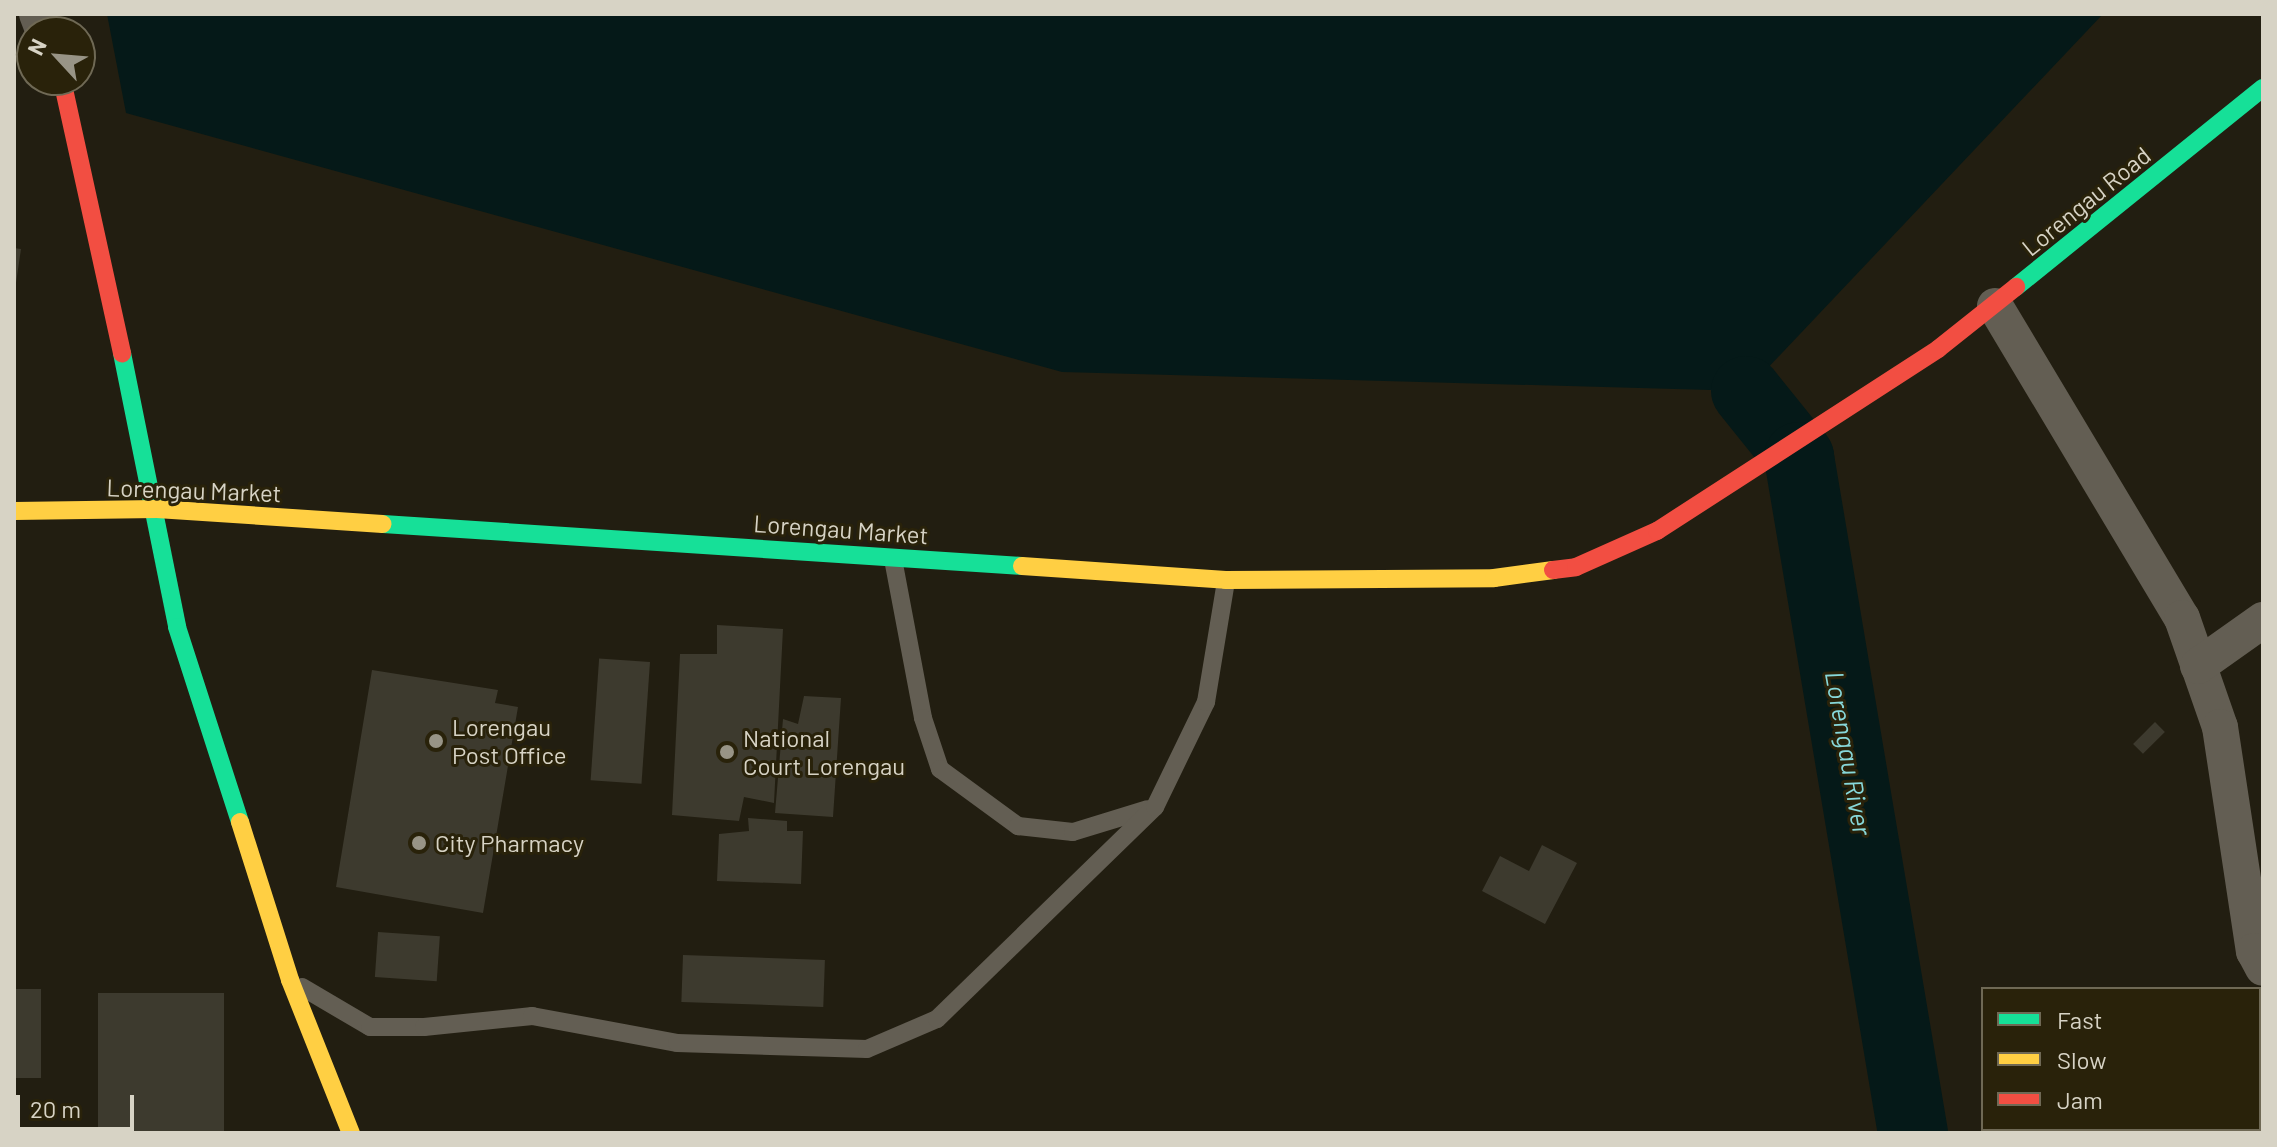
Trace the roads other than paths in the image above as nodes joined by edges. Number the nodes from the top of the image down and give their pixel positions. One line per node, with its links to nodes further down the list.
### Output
1 (2263, 88): 3 (main road, Lorengau Road)
2 (66, 96): 4 (main road)
3 (1995, 306): 6 (main road, Lorengau Road); 10 (street)
4 (157, 509): 5 (main road, Lorengau Market); 7 (main road, Lorengau Market); 13 (main road)
5 (14, 511)
6 (1657, 531): 8 (main road, Lorengau Market)
7 (893, 556): 8 (main road, Lorengau Market); 11 (lane)
8 (1226, 580): 11 (lane)
9 (2263, 620): 10 (street)
10 (2198, 666): 12 (street)
11 (1155, 807): 13 (lane)
12 (2263, 968)
13 (290, 980): 14 (main road)
14 (351, 1133)

